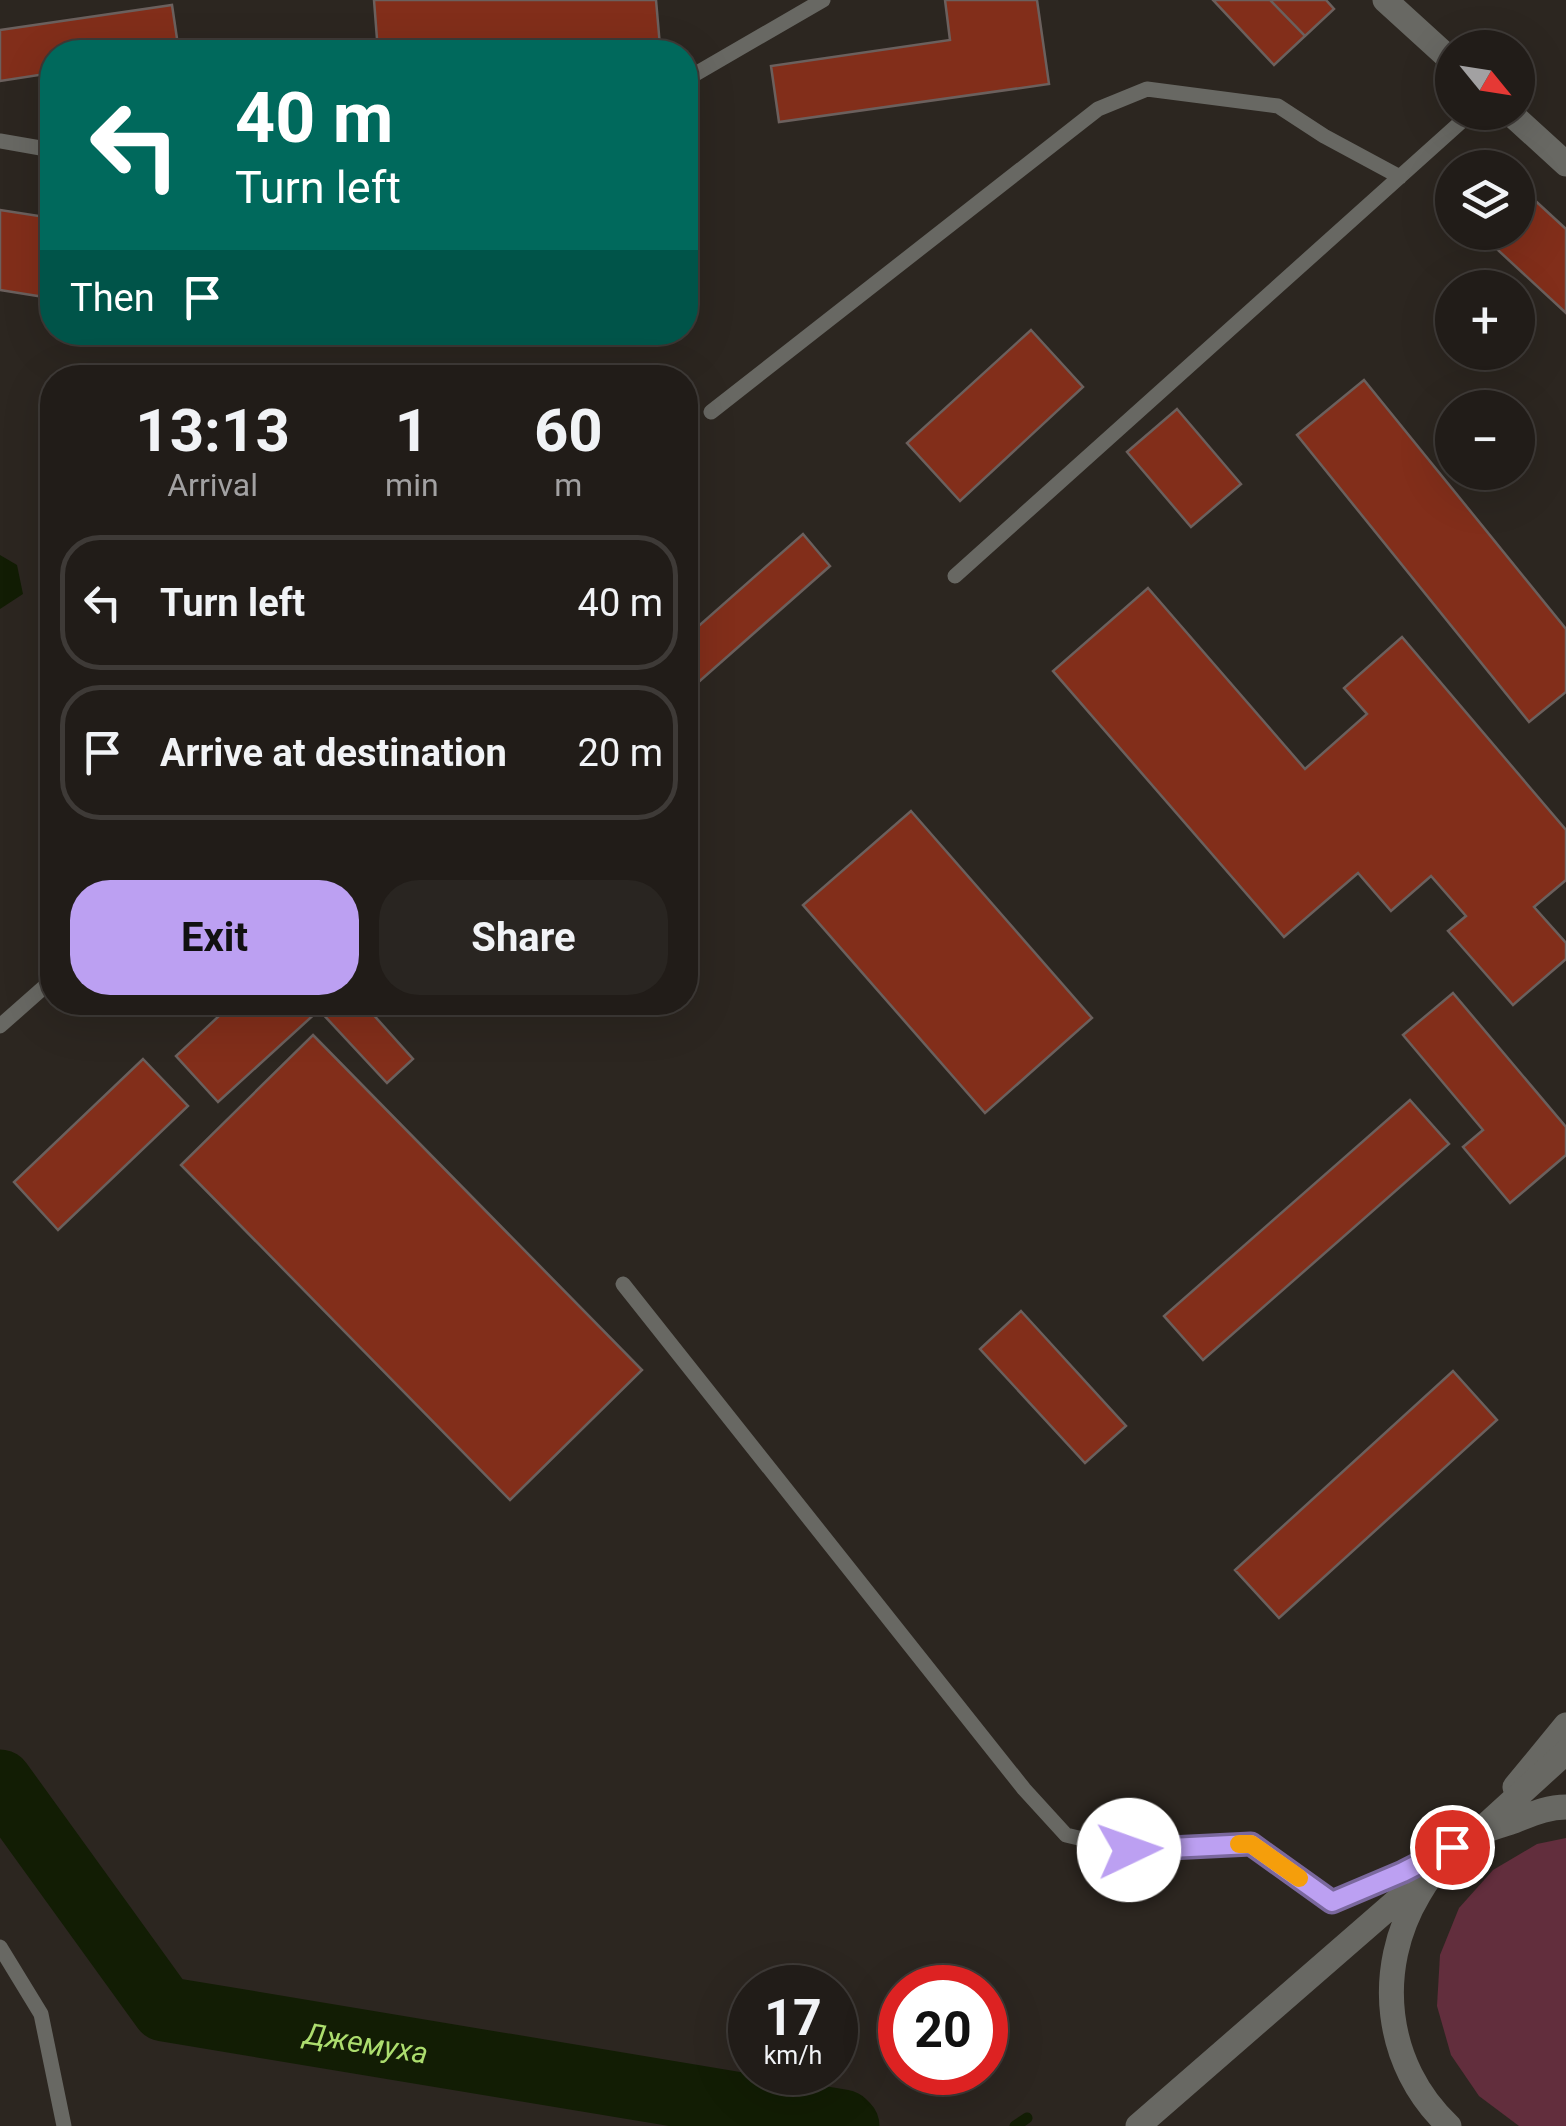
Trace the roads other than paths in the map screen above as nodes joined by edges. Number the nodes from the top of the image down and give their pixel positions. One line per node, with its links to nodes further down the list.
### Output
1 (823, 0): 4 (lane)
2 (1385, 0): 3 (street)
3 (1435, 46)
4 (698, 75)
5 (1452, 130): 10 (lane)
6 (1529, 130): 9 (street)
7 (0, 141): 8 (lane)
8 (40, 148)
9 (1566, 164)
10 (1400, 177): 11 (lane); 12 (lane)
11 (711, 412)
12 (955, 576)
13 (40, 991): 14 (lane)
14 (0, 1026)
15 (623, 1284): 19 (lane)
16 (1566, 1726): 19 (street)
17 (1566, 1752): 19 (street)
18 (1566, 1806): 19 (street)
19 (1476, 1835): 20 (street)
20 (1449, 1855): 23 (street); 24 (street)
21 (0, 1947): 22 (lane)
22 (64, 2126)
23 (1138, 2126)
24 (1449, 2126)

